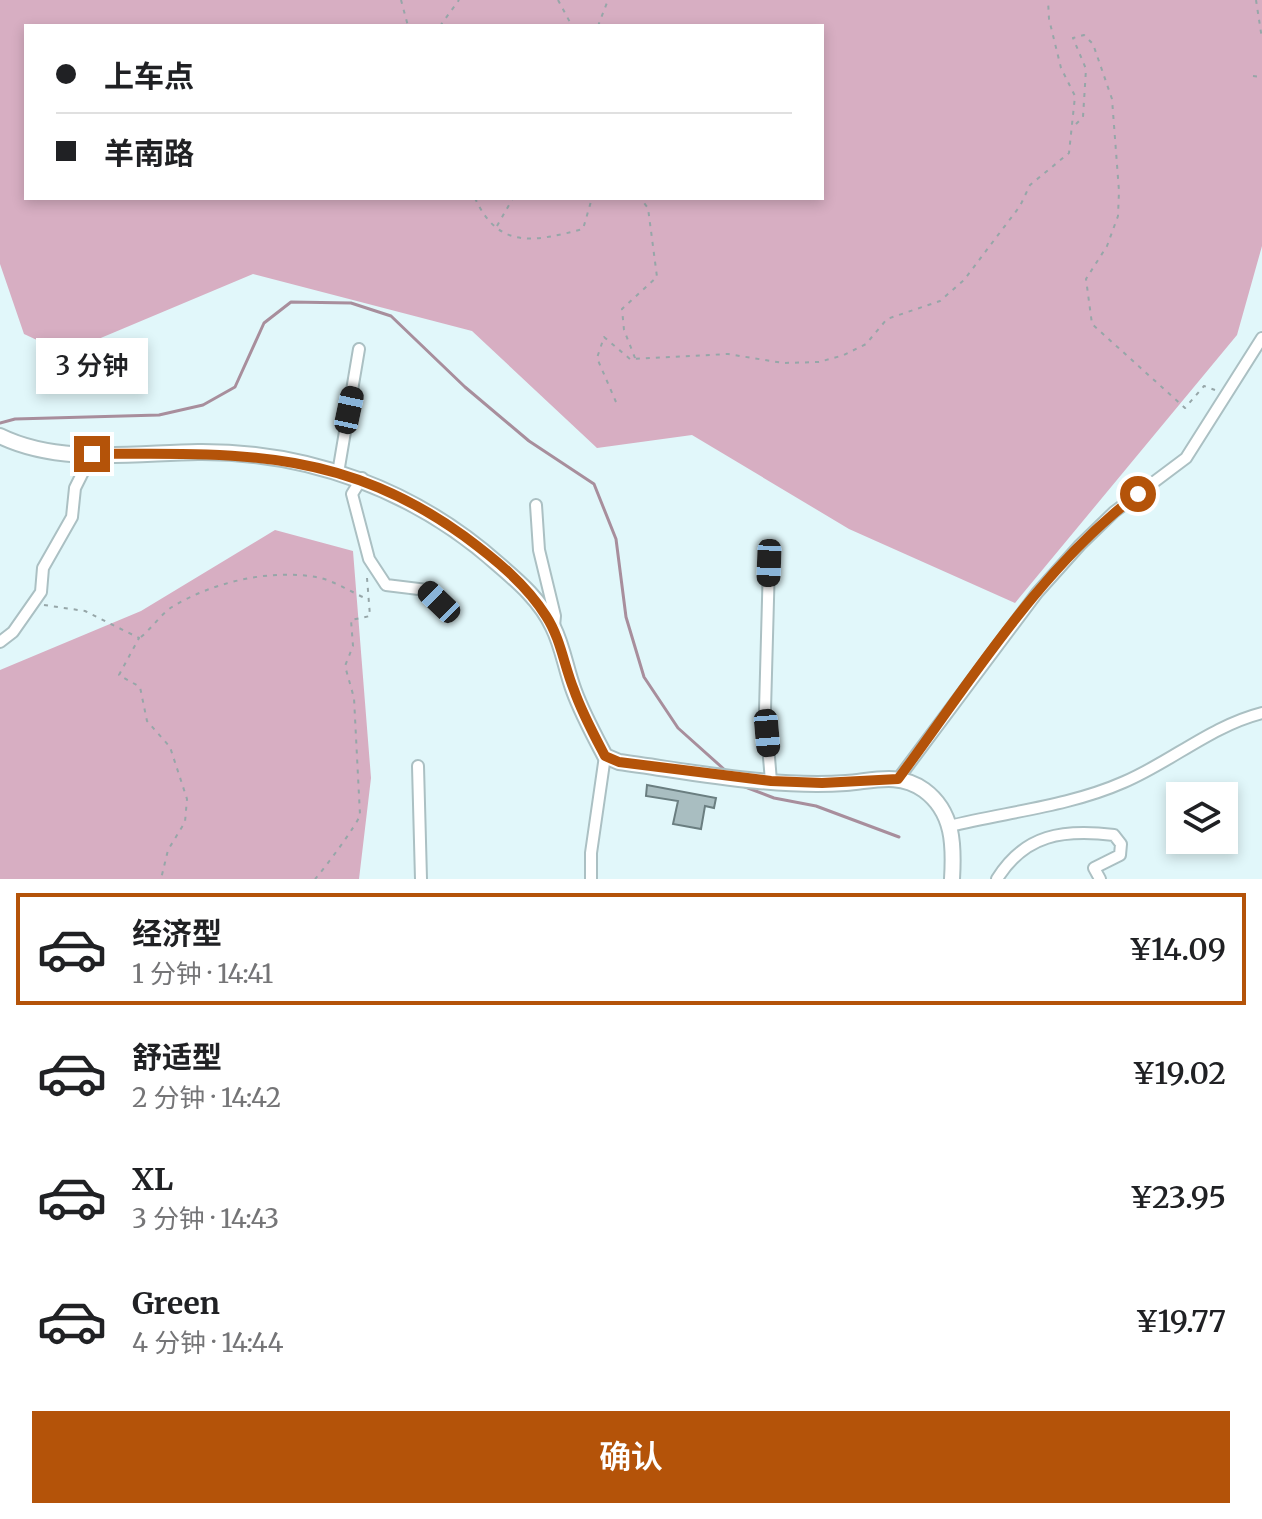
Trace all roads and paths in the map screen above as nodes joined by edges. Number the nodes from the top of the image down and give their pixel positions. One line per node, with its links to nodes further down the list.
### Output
1 (401, 0): 7 (path)
2 (459, 0): 8 (path)
3 (558, 0): 9 (path)
4 (608, 0): 10 (path)
5 (1048, 0): 14 (path)
6 (1256, 0): 11 (path)
7 (407, 24)
8 (441, 24)
9 (571, 24)
10 (599, 24)
11 (1262, 39)
12 (1253, 76): 13 (path)
13 (1262, 77)
14 (1074, 126): 22 (path); 23 (path)
15 (476, 200): 19 (path)
16 (512, 200): 19 (path)
17 (591, 200): 19 (path)
18 (642, 200): 22 (path)
19 (496, 227)
20 (1262, 338): 23 (street)
21 (359, 349): 27 (street)
22 (635, 359): 24 (path)
23 (1227, 395): 41 (street)
24 (616, 402)
25 (2, 438): 26 (street)
26 (92, 454): 27 (street); 34 (street)
27 (338, 473): 28 (street)
28 (362, 478): 30 (street); 35 (street)
29 (536, 505): 35 (street)
30 (369, 559): 32 (path); 33 (street)
31 (769, 563): 42 (street)
32 (369, 599): 36 (path); 45 (path)
33 (439, 602)
34 (33, 604): 36 (path); 37 (street)
35 (553, 628): 39 (street)
36 (139, 638): 44 (path)
37 (0, 642)
38 (1262, 713): 43 (street)
39 (605, 756): 42 (street); 47 (street)
40 (418, 766): 46 (street)
41 (898, 779): 42 (street); 43 (street)
42 (771, 781)
43 (950, 826): 48 (street)
44 (161, 879)
45 (315, 879)
46 (421, 879)
47 (591, 879)
48 (952, 879)
49 (997, 879): 50 (street)
50 (1100, 879)

